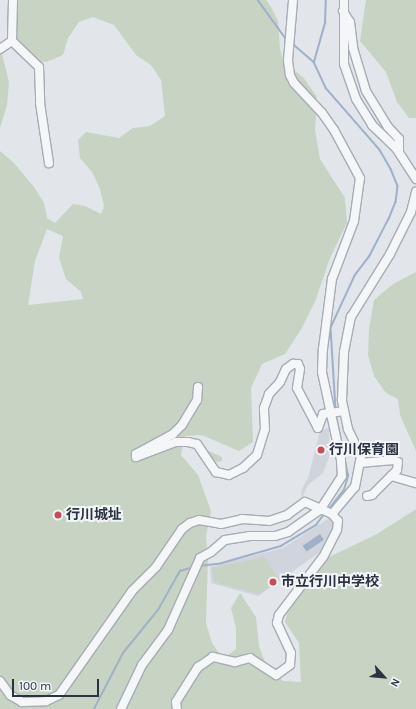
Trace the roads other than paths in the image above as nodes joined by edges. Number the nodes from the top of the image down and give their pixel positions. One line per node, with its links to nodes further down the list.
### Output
1 (13, 0): 5 (street)
2 (293, 0): 13 (street)
3 (344, 0): 4 (street)
4 (343, 11): 7 (street); 7 (street)
5 (12, 41): 6 (street); 8 (street)
6 (0, 50)
7 (398, 152): 9 (street)
8 (49, 163)
9 (416, 179)
10 (416, 192): 12 (street)
11 (198, 387): 13 (street)
12 (344, 411): 13 (street); 14 (street)
13 (330, 413): 18 (street)
14 (360, 463): 15 (street); 19 (street)
15 (391, 476): 16 (street); 17 (street)
16 (416, 483)
17 (367, 496)
18 (320, 510): 19 (street); 20 (street); 21 (street)
19 (332, 514): 22 (street)
20 (0, 681)
21 (121, 709)
22 (177, 709)

